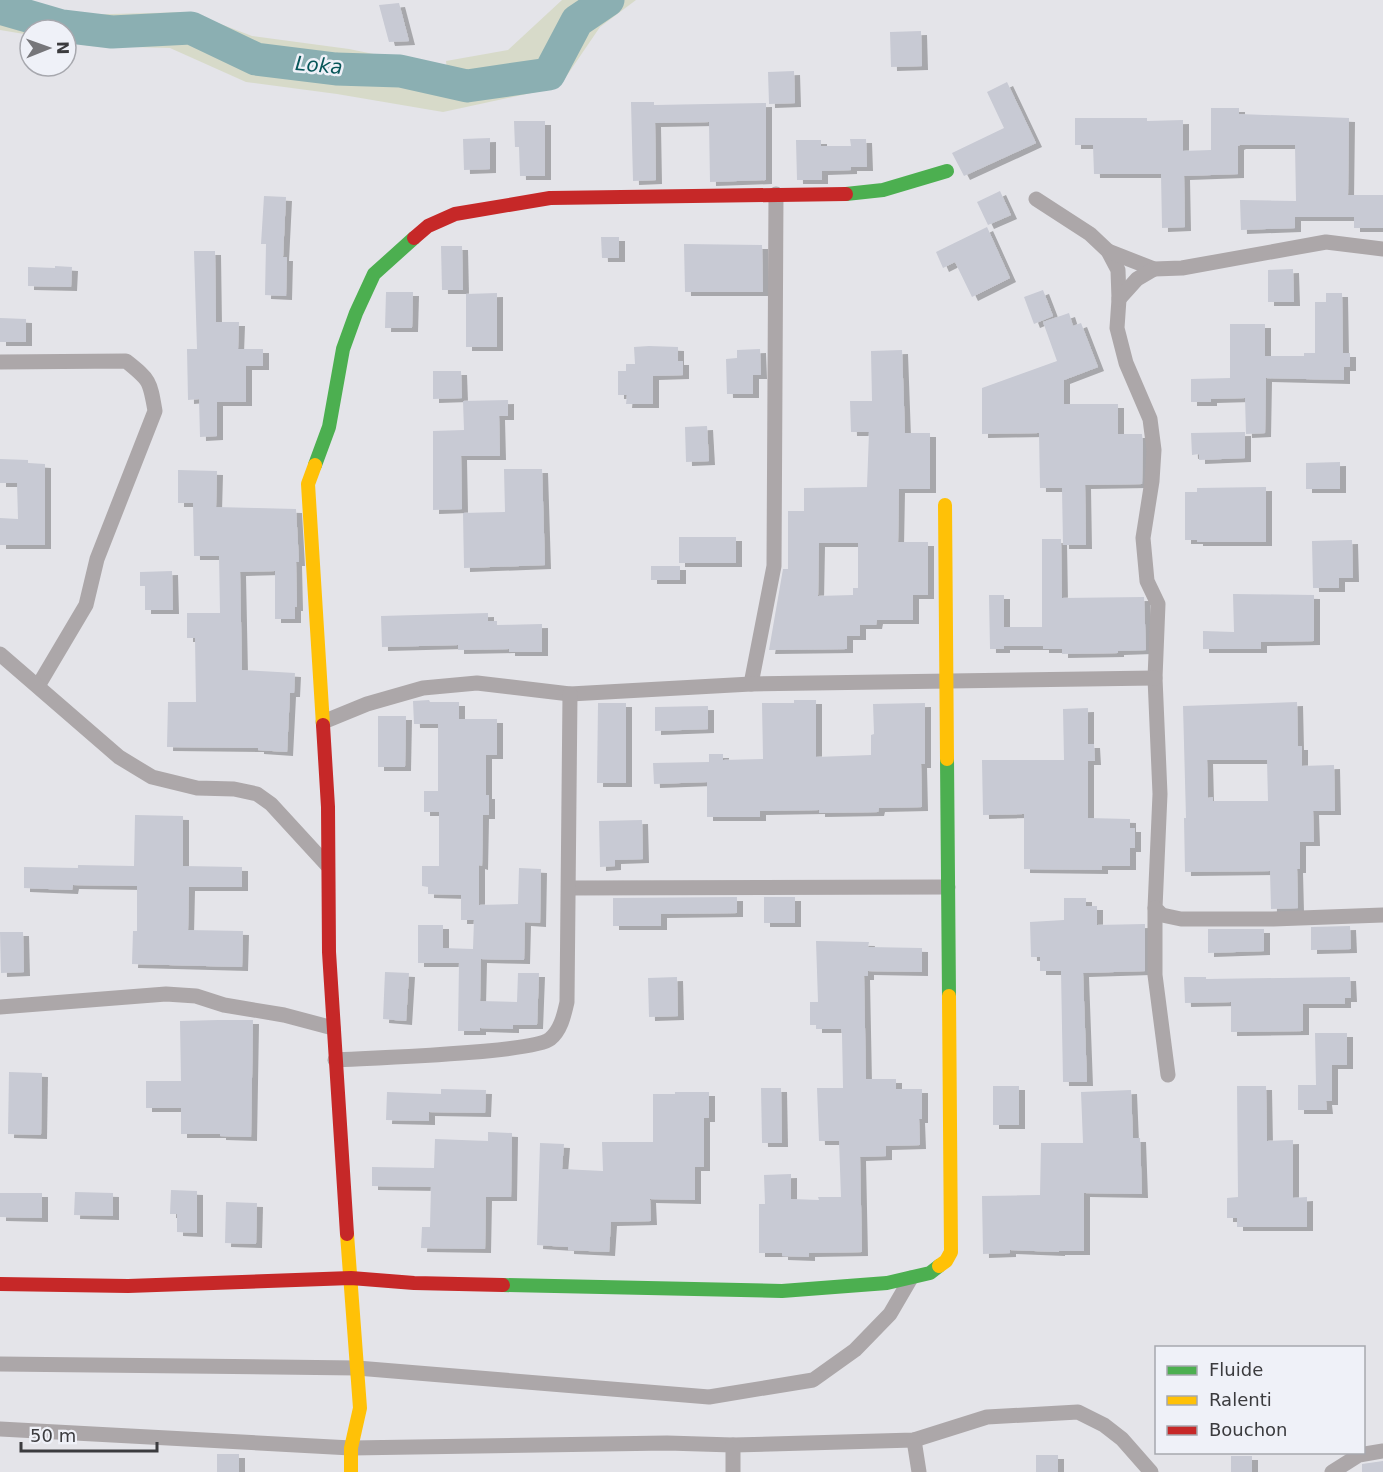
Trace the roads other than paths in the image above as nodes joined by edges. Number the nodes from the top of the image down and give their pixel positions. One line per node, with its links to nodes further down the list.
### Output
1 (947, 171): 2 (street)
2 (777, 194): 13 (street); 16 (street)
3 (1036, 199): 5 (street)
4 (1383, 249): 6 (street)
5 (1108, 251): 6 (street); 7 (street)
6 (1154, 269): 7 (street)
7 (1119, 298): 11 (street)
8 (0, 362): 14 (street)
9 (945, 505): 12 (street)
10 (0, 654): 14 (street)
11 (1155, 678): 12 (street); 20 (street)
12 (947, 680): 13 (street); 18 (street)
13 (751, 684): 15 (street)
14 (38, 686): 17 (street)
15 (570, 694): 16 (street); 19 (street)
16 (323, 722): 17 (street)
17 (327, 865): 23 (street)
18 (948, 887): 19 (street); 27 (street)
19 (569, 888): 24 (street)
20 (1155, 908): 21 (street); 25 (street)
21 (1383, 915)
22 (0, 1007): 23 (street)
23 (333, 1029): 24 (street)
24 (335, 1060): 26 (street)
25 (1168, 1075)
26 (351, 1278): 27 (street); 28 (street); 30 (street)
27 (911, 1278): 30 (street)
28 (0, 1284)
29 (0, 1364): 30 (street)
30 (357, 1368): 34 (street)
31 (0, 1429): 34 (street)
32 (914, 1440): 33 (street); 38 (street); 39 (street)
33 (733, 1445): 34 (street); 37 (street)
34 (351, 1448): 36 (street)
35 (1383, 1451): 40 (street)
36 (351, 1472)
37 (733, 1472)
38 (919, 1472)
39 (1151, 1472)
40 (1332, 1472)

